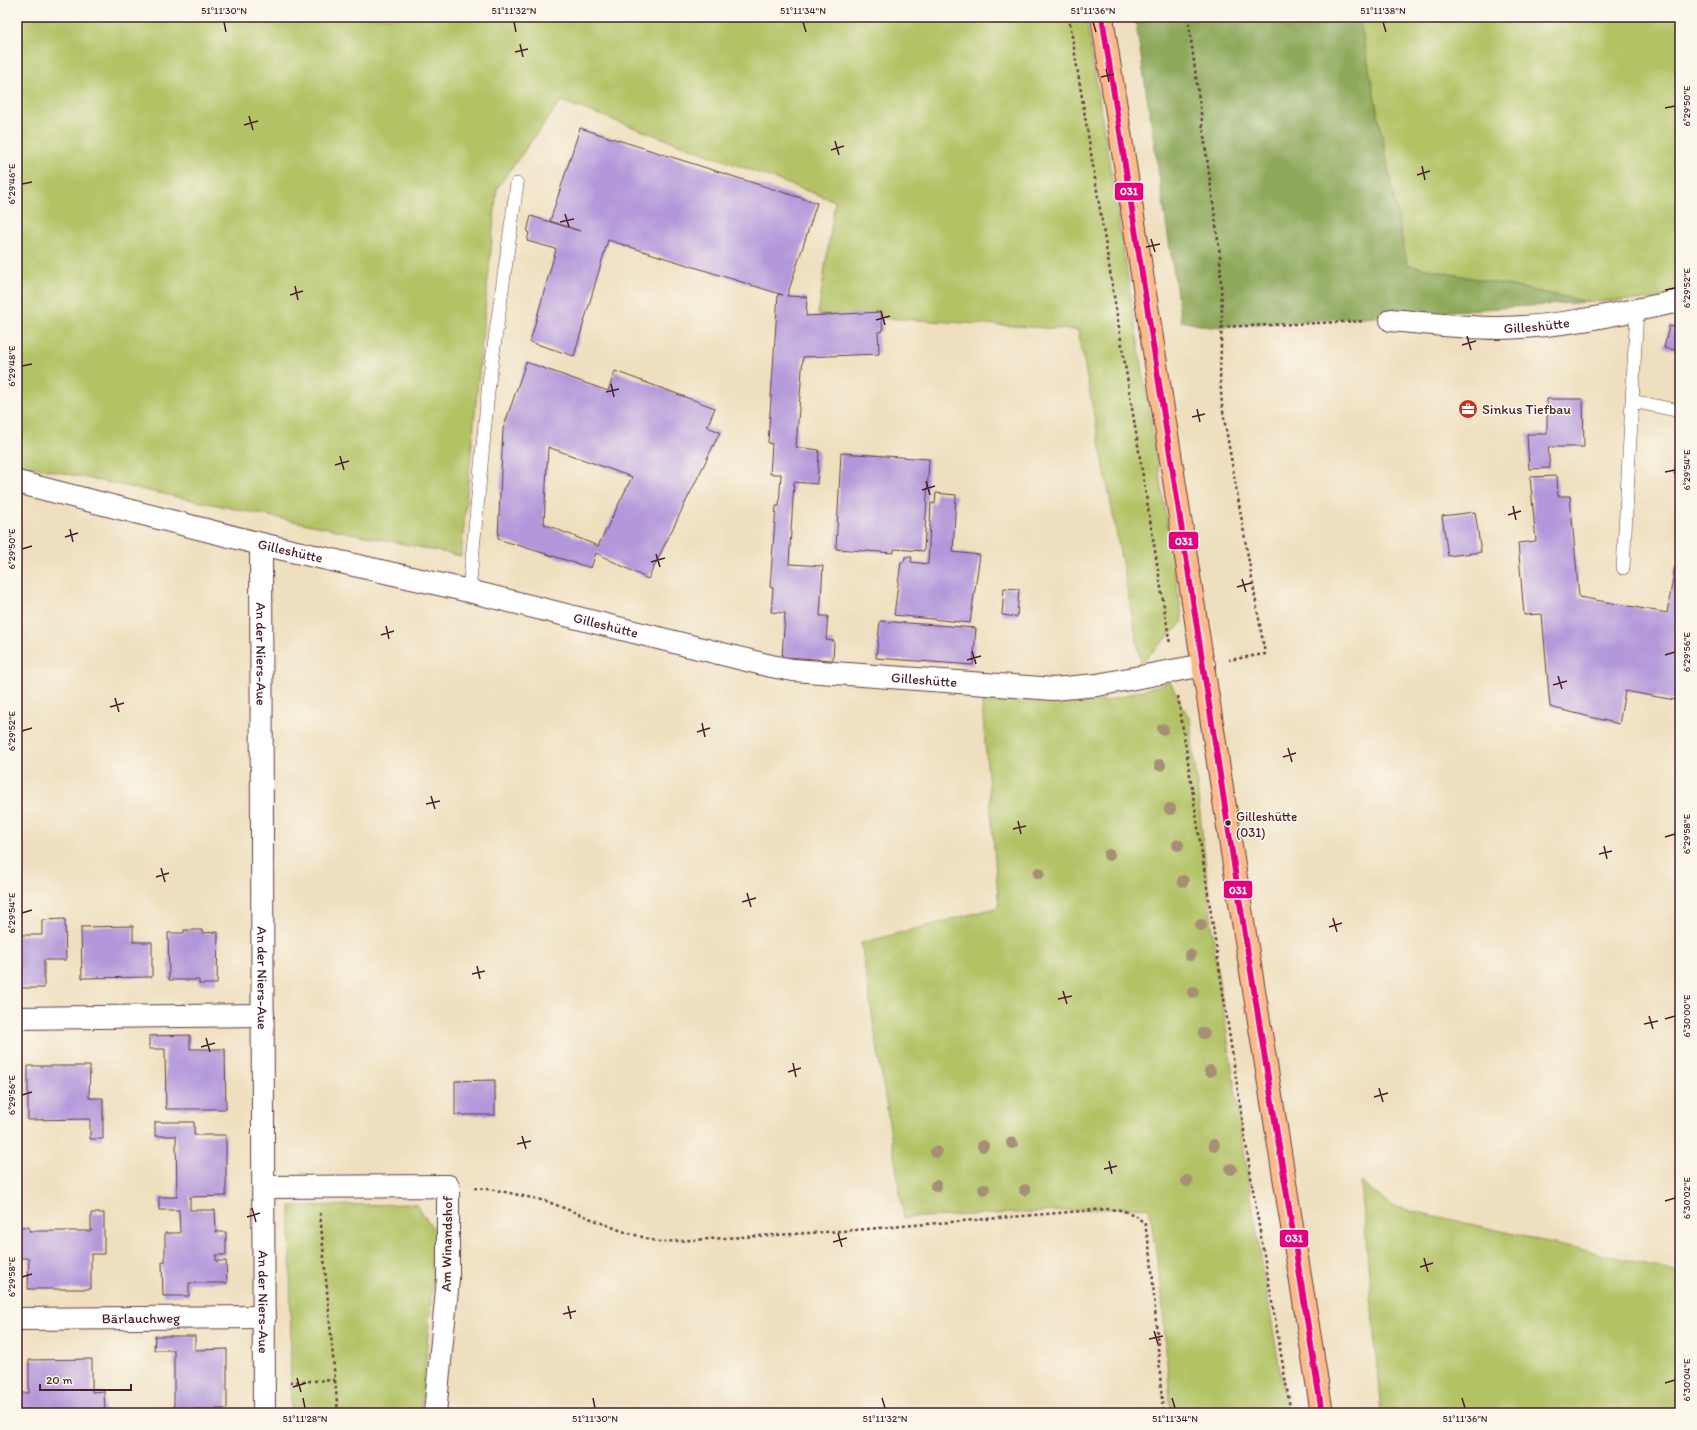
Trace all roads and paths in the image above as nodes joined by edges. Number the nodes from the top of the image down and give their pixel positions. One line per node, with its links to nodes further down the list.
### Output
1 (1069, 17): 16 (path)
2 (1102, 17): 15 (main road)
3 (1188, 17): 8 (path)
4 (517, 184): 14 (lane)
5 (1680, 301): 6 (street, Gilleshütte)
6 (1637, 310): 7 (street, Gilleshütte); 9 (lane)
7 (1391, 320): 8 (path)
8 (1221, 326): 15 (path)
9 (1632, 401): 10 (lane); 13 (lane)
10 (1680, 411)
11 (17, 482): 12 (street, Gilleshütte)
12 (261, 544): 14 (street, Gilleshütte); 17 (street, An der Niers-Aue)
13 (1623, 568)
14 (469, 591): 16 (street, Gilleshütte)
15 (1204, 665): 16 (street, Gilleshütte); 31 (main road)
16 (1174, 671): 30 (path)
17 (263, 1016): 18 (street); 20 (street, An der Niers-Aue)
18 (17, 1018)
19 (448, 1186): 21 (street, Am Winandshof); 28 (street, Am Winandshof); 29 (path)
20 (264, 1187): 21 (street, Am Winandshof); 22 (street, An der Niers-Aue)
21 (318, 1187): 24 (path)
22 (265, 1317): 23 (street, Bärlauchweg); 25 (street, An der Niers-Aue)
23 (17, 1319)
24 (335, 1380): 25 (path); 27 (path)
25 (264, 1383): 26 (street, An der Niers-Aue)
26 (264, 1413)
27 (338, 1413)
28 (435, 1413)
29 (1163, 1413)
30 (1291, 1413)
31 (1322, 1413)

